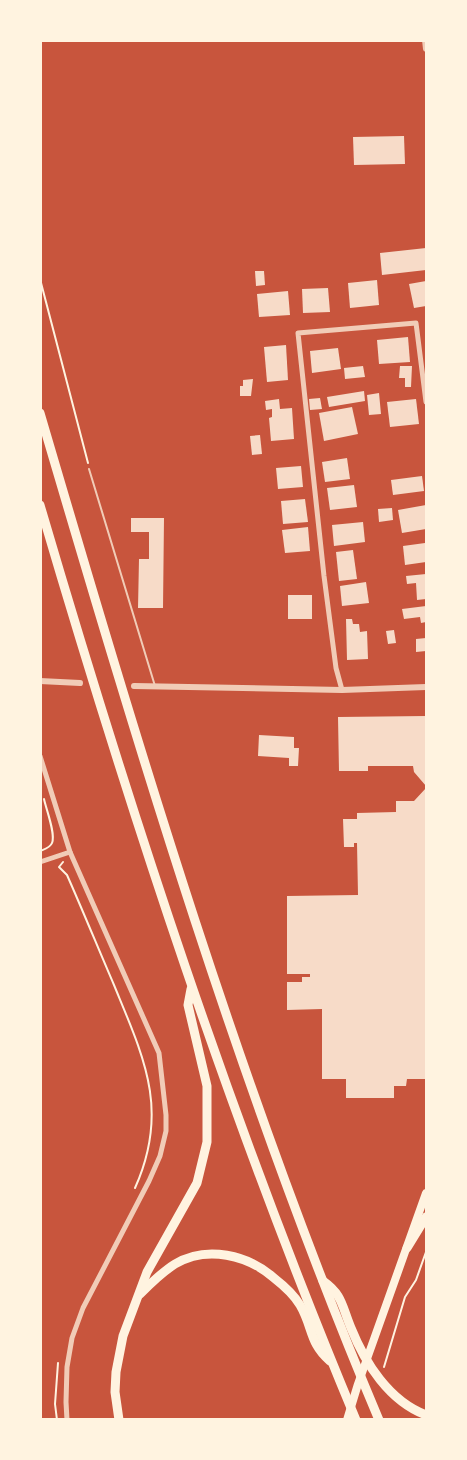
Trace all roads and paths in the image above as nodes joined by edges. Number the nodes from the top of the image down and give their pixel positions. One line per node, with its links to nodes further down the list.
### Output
1 (425, 40): 2 (street)
2 (426, 49)
3 (40, 279): 6 (path)
4 (426, 402): 13 (street)
5 (40, 413): 26 (highway)
6 (89, 469): 11 (lane)
7 (40, 504): 20 (highway)
8 (40, 681): 9 (street)
9 (80, 683)
10 (134, 686): 11 (street)
11 (155, 686): 13 (street)
12 (426, 687): 13 (street)
13 (342, 690)
14 (40, 756): 15 (street)
15 (43, 776): 18 (street)
16 (43, 797): 17 (path)
17 (40, 851)
18 (70, 852): 19 (street); 21 (path); 34 (street)
19 (40, 862)
20 (191, 986): 27 (highway); 29 (highway)
21 (134, 1190)
22 (426, 1193): 24 (main road)
23 (426, 1217): 24 (highway)
24 (407, 1248): 36 (main road)
25 (426, 1252): 30 (path)
26 (321, 1279): 31 (highway); 32 (highway)
27 (138, 1295): 29 (highway); 35 (highway)
28 (60, 1356): 33 (path)
29 (333, 1363): 37 (highway)
30 (381, 1375)
31 (426, 1415)
32 (378, 1418)
33 (57, 1419)
34 (67, 1419)
35 (118, 1419)
36 (348, 1419)
37 (356, 1419)

